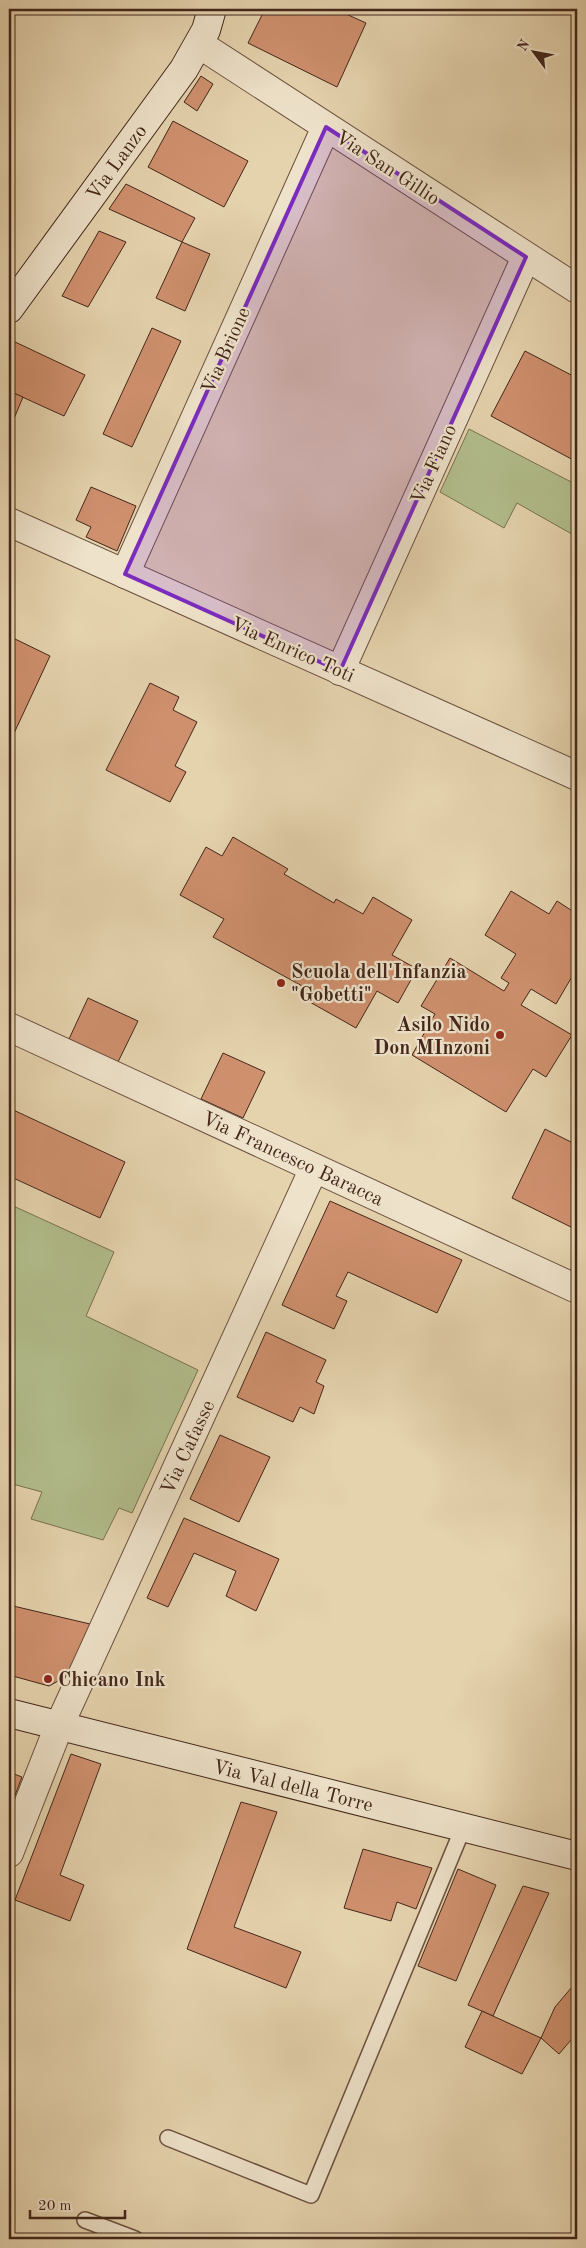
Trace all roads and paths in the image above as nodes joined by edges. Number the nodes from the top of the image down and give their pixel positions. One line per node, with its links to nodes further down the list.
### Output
1 (212, 9): 2 (street, Via Lanzo)
2 (199, 44): 3 (street, Via San Gillio); 6 (street, Via Lanzo)
3 (326, 127): 4 (street, Via San Gillio); 8 (street, Via Brione)
4 (526, 256): 5 (street, Via San Gillio); 9 (street, Via Fiano)
5 (577, 289)
6 (9, 309)
7 (9, 522): 8 (street, Via Enrico Toti)
8 (125, 574): 9 (street, Via Enrico Toti)
9 (340, 670): 10 (street, Via Enrico Toti)
10 (577, 776)
11 (9, 1027): 12 (street, Via Francesco Baracca)
12 (314, 1168): 13 (street, Via Francesco Baracca); 15 (street, Via Cafasse)
13 (577, 1289)
14 (9, 1713): 15 (street, Via Val della Torre)
15 (59, 1726): 16 (street, Via Val della Torre); 17 (street, Via Cafasse)
16 (463, 1828): 18 (street, Via Val della Torre); 19 (lane)
17 (9, 1853)
18 (577, 1856)
19 (168, 2138)
20 (85, 2220): 21 (lane)
21 (135, 2239)

